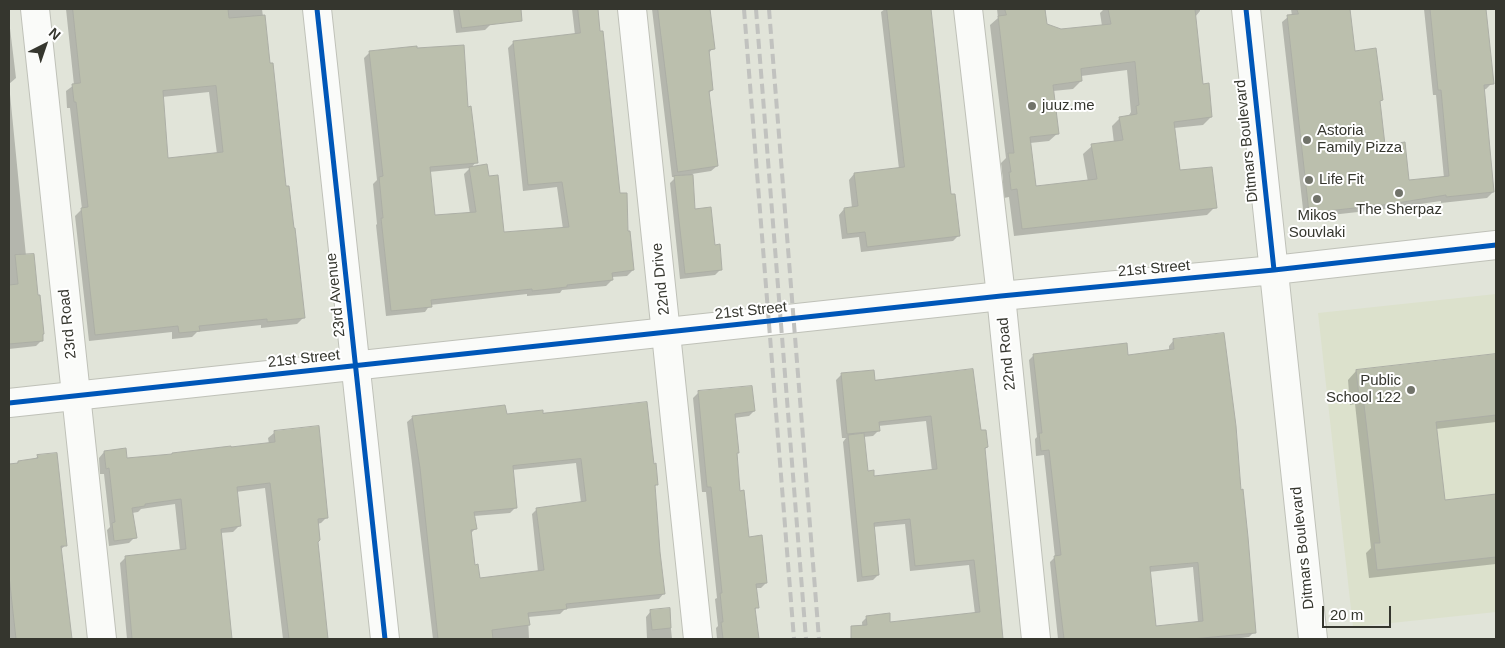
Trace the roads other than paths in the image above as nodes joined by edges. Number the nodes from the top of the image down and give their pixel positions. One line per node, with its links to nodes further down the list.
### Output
1 (35, 9): 11 (street, 23rd Road)
2 (317, 9): 10 (street, 23rd Avenue)
3 (632, 9): 9 (street, 22nd Drive)
4 (968, 9): 8 (street, 22nd Road)
5 (1246, 9): 7 (street, Ditmars Boulevard)
6 (1496, 245): 7 (street, 21st Street)
7 (1274, 270): 8 (street, 21st Street); 17 (street, Ditmars Boulevard)
8 (1001, 296): 9 (street, 21st Street); 16 (street, 22nd Road)
9 (666, 332): 10 (street, 21st Street); 15 (street, 22nd Drive)
10 (356, 366): 11 (street, 21st Street); 14 (street, 23rd Avenue)
11 (76, 396): 12 (street, 21st Street); 13 (street, 23rd Road)
12 (9, 403)
13 (102, 639)
14 (385, 639)
15 (698, 639)
16 (1036, 639)
17 (1313, 639)

